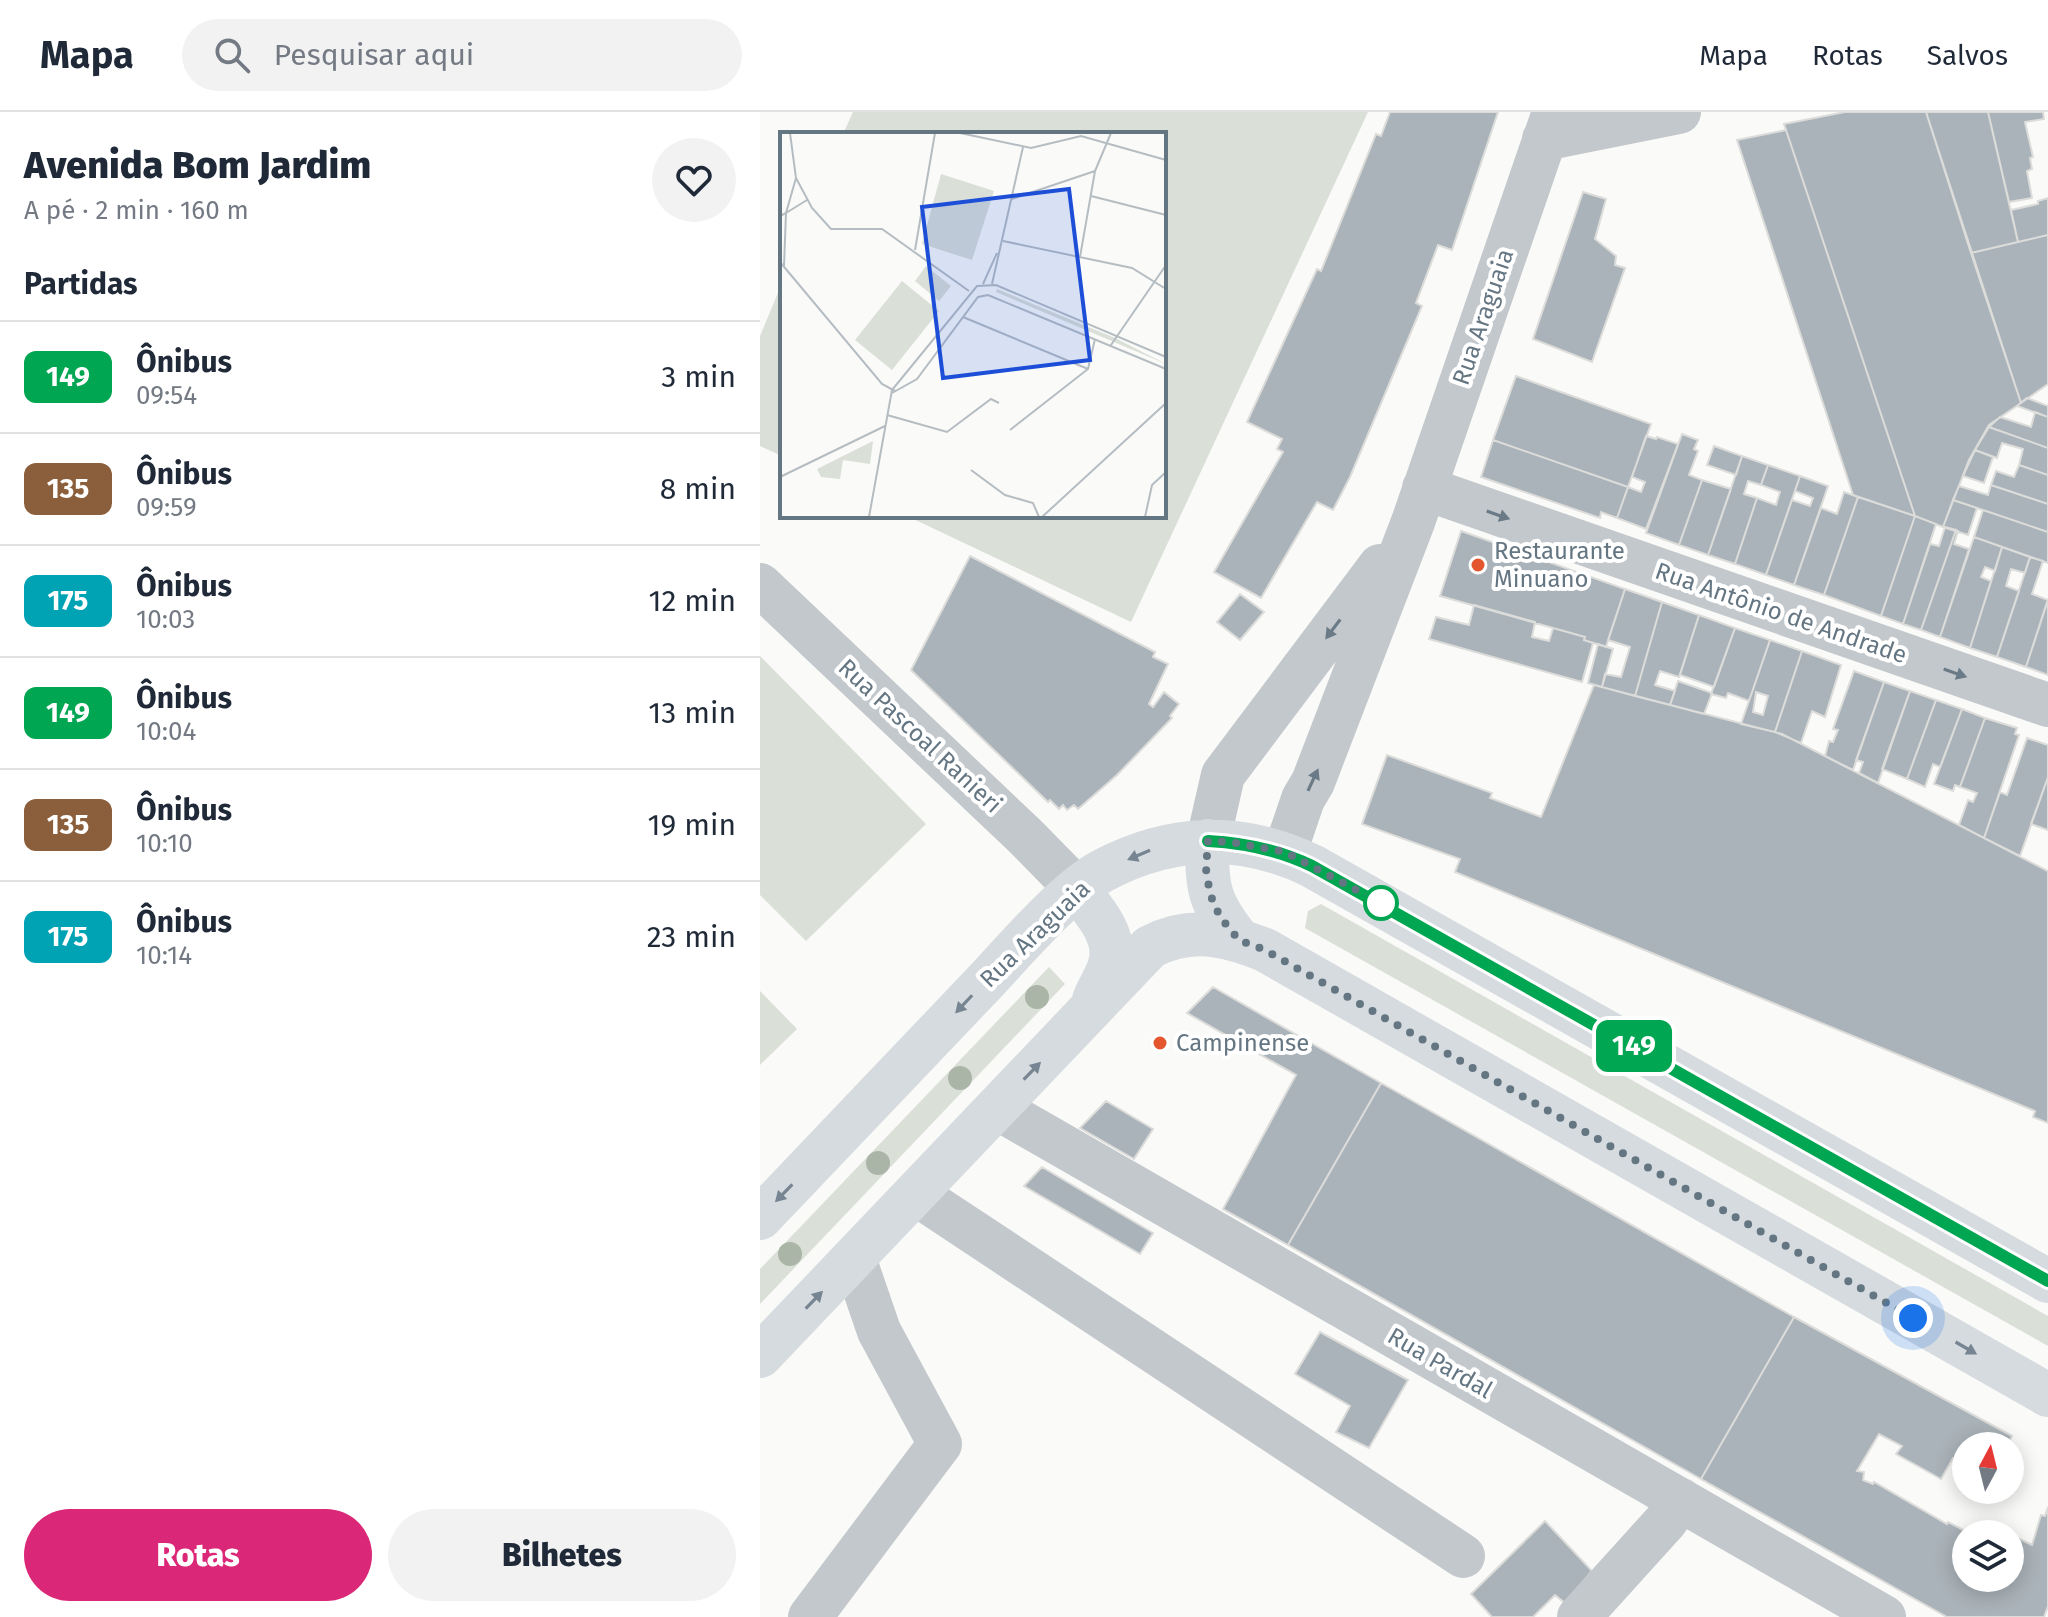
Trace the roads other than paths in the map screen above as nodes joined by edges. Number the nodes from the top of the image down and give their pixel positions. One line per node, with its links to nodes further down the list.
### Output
1 (1679, 112): 2 (street)
2 (1549, 126): 3 (street, Rua Araguaia)
3 (1419, 505): 5 (street, Rua Antônio de Andrade, one-way to 5); 6 (street, Rua Araguaia, one-way to 6); 7 (street, Rua Araguaia, one-way to 3)
4 (760, 585): 8 (street, Rua Pascoal Ranieri)
5 (2048, 705)
6 (1208, 841): 7 (main road); 8 (main road, Rua Araguaia, one-way to 8); 9 (main road)
7 (1285, 852): 15 (main road)
8 (1077, 889): 10 (main road); 13 (main road, Rua Araguaia, one-way to 13)
9 (1239, 940): 10 (main road); 17 (main road, one-way to 17)
10 (1091, 1009): 11 (main road, one-way to 10)
11 (997, 1108): 12 (main road); 18 (street, Rua Pardal)
12 (916, 1194): 14 (main road); 19 (street)
13 (760, 1218)
14 (854, 1258): 16 (main road, one-way to 14); 20 (street)
15 (2048, 1281)
16 (760, 1356)
17 (2048, 1395)
18 (1681, 1500): 21 (street); 22 (street, Rua Pardal)
19 (1463, 1556)
20 (810, 1617)
21 (1579, 1617)
22 (1884, 1617)

